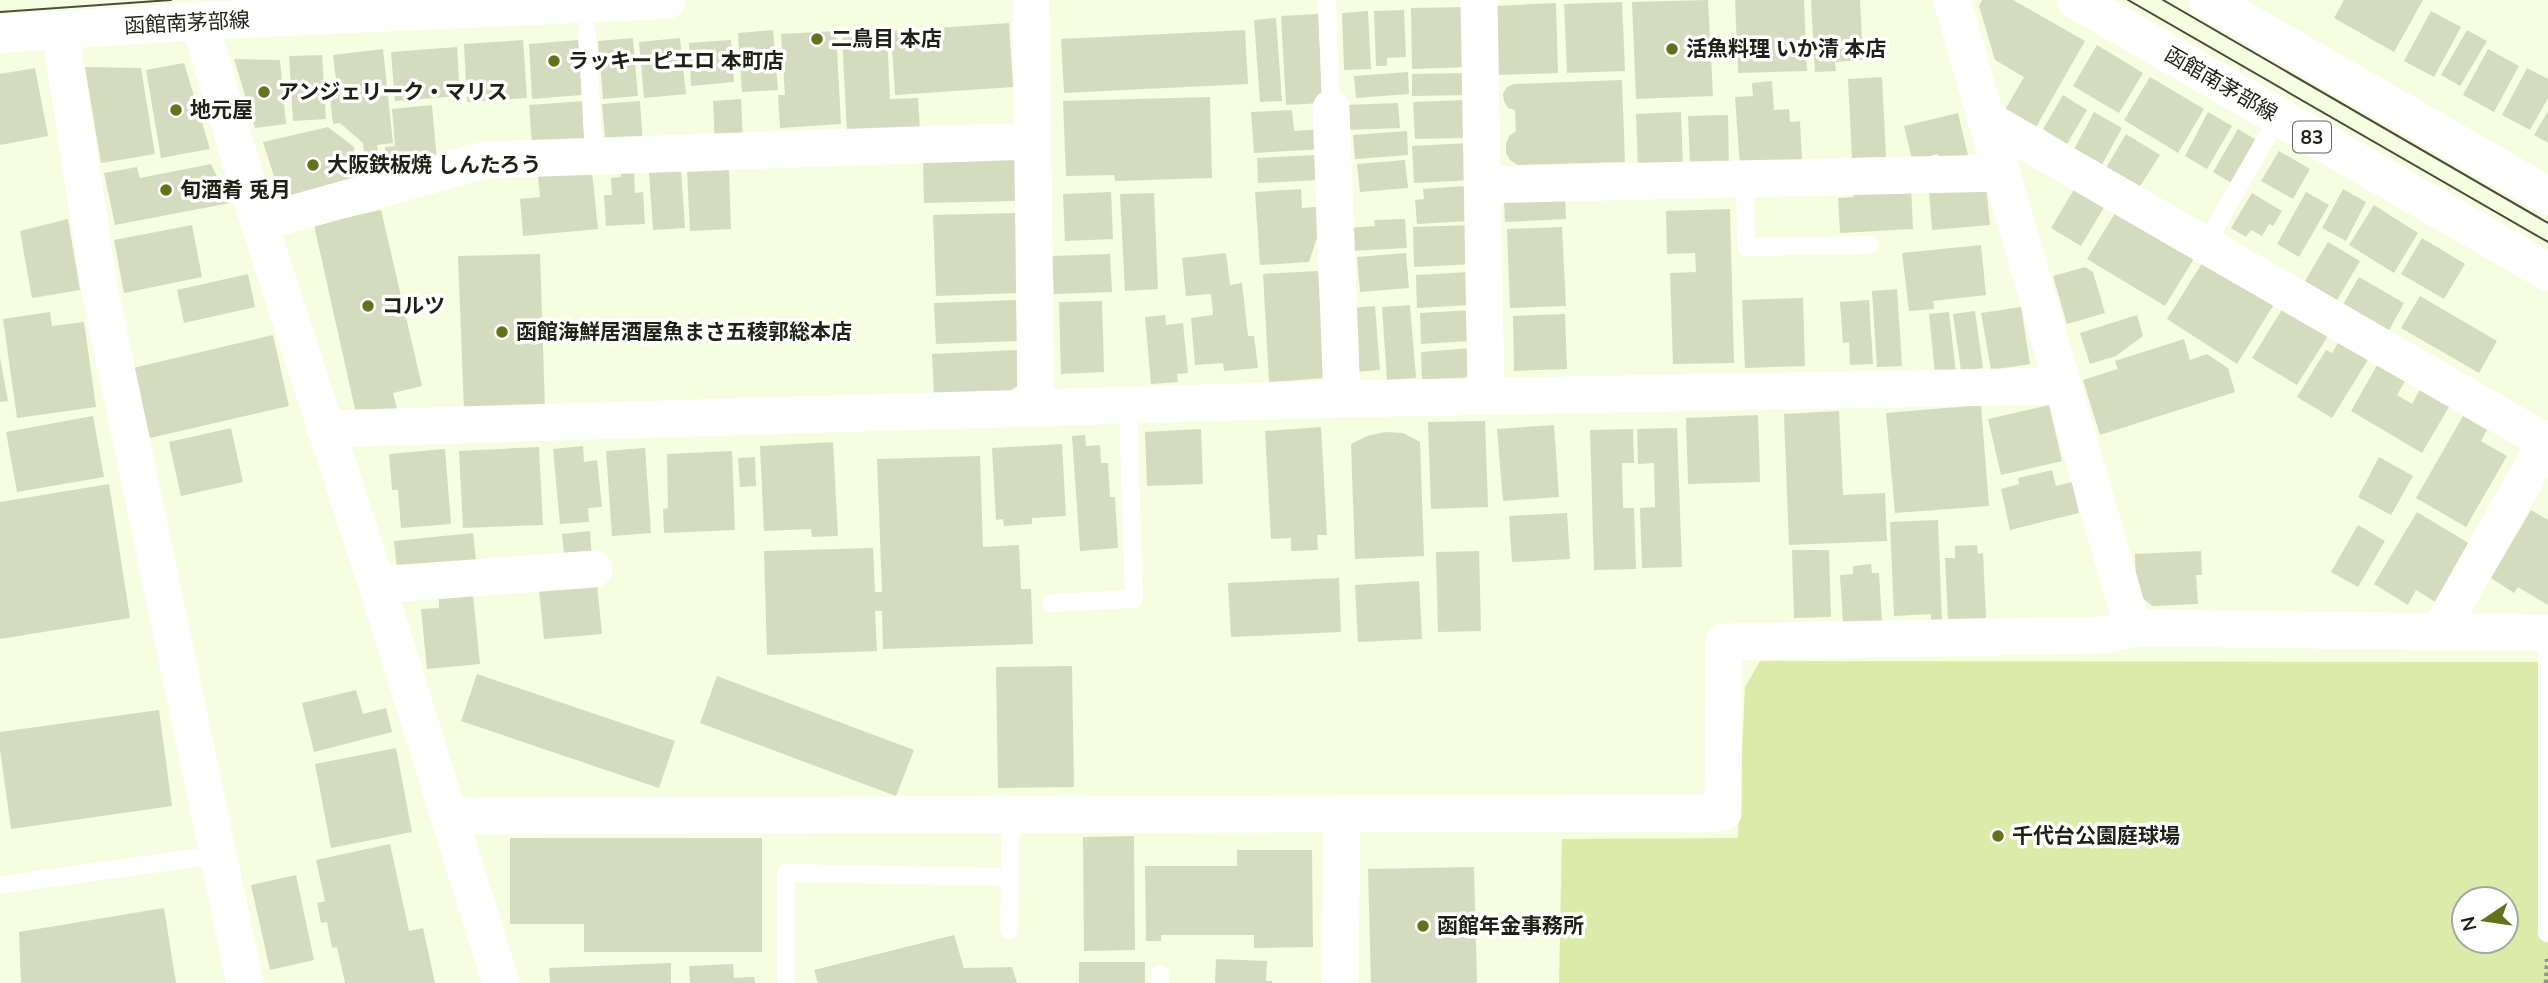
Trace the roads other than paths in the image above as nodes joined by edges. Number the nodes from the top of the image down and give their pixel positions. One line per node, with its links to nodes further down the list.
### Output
1 (667, 0): 8 (main road, 函館南茅部線)
2 (1031, 0): 15 (street)
3 (1327, 0): 12 (lane)
4 (1479, 0): 19 (street)
5 (1952, 0): 13 (street)
6 (2076, 0): 24 (main road, 函館南茅部線 / 83)
7 (2208, 0): 20 (main road)
8 (199, 21): 9 (main road, 函館南茅部線); 21 (street)
9 (60, 30): 11 (main road, 函館南茅部線); 41 (street)
10 (587, 30): 16 (lane)
11 (0, 34)
12 (1331, 108): 27 (street)
13 (1984, 118): 17 (street); 23 (street)
14 (2268, 135): 23 (lane)
15 (1031, 141): 16 (street); 29 (street)
16 (594, 156): 21 (street)
17 (2001, 173): 18 (street); 25 (street)
18 (1745, 178): 19 (street); 22 (lane)
19 (1483, 185): 26 (street)
20 (2548, 196)
21 (259, 223): 30 (street)
22 (1870, 245)
23 (2205, 245): 31 (street)
24 (2548, 272)
25 (2063, 386): 26 (street); 35 (street)
26 (1486, 397): 27 (street)
27 (1342, 399): 28 (street)
28 (1128, 406): 29 (street); 34 (lane)
29 (1036, 408): 30 (street)
30 (326, 429): 33 (street)
31 (2547, 441): 36 (street)
32 (594, 569): 33 (street)
33 (377, 585): 40 (street)
34 (1051, 603)
35 (2133, 629): 36 (street); 38 (street)
36 (2439, 632): 37 (street)
37 (2548, 633): 45 (lane)
38 (1342, 813): 39 (street); 49 (street)
39 (1011, 814): 40 (street); 42 (lane)
40 (449, 816): 47 (street)
41 (217, 855): 43 (lane); 46 (street)
42 (1010, 877): 44 (lane); 48 (lane)
43 (0, 886)
44 (1009, 930)
45 (2547, 933)
46 (245, 983)
47 (501, 983)
48 (786, 983)
49 (1340, 983)

